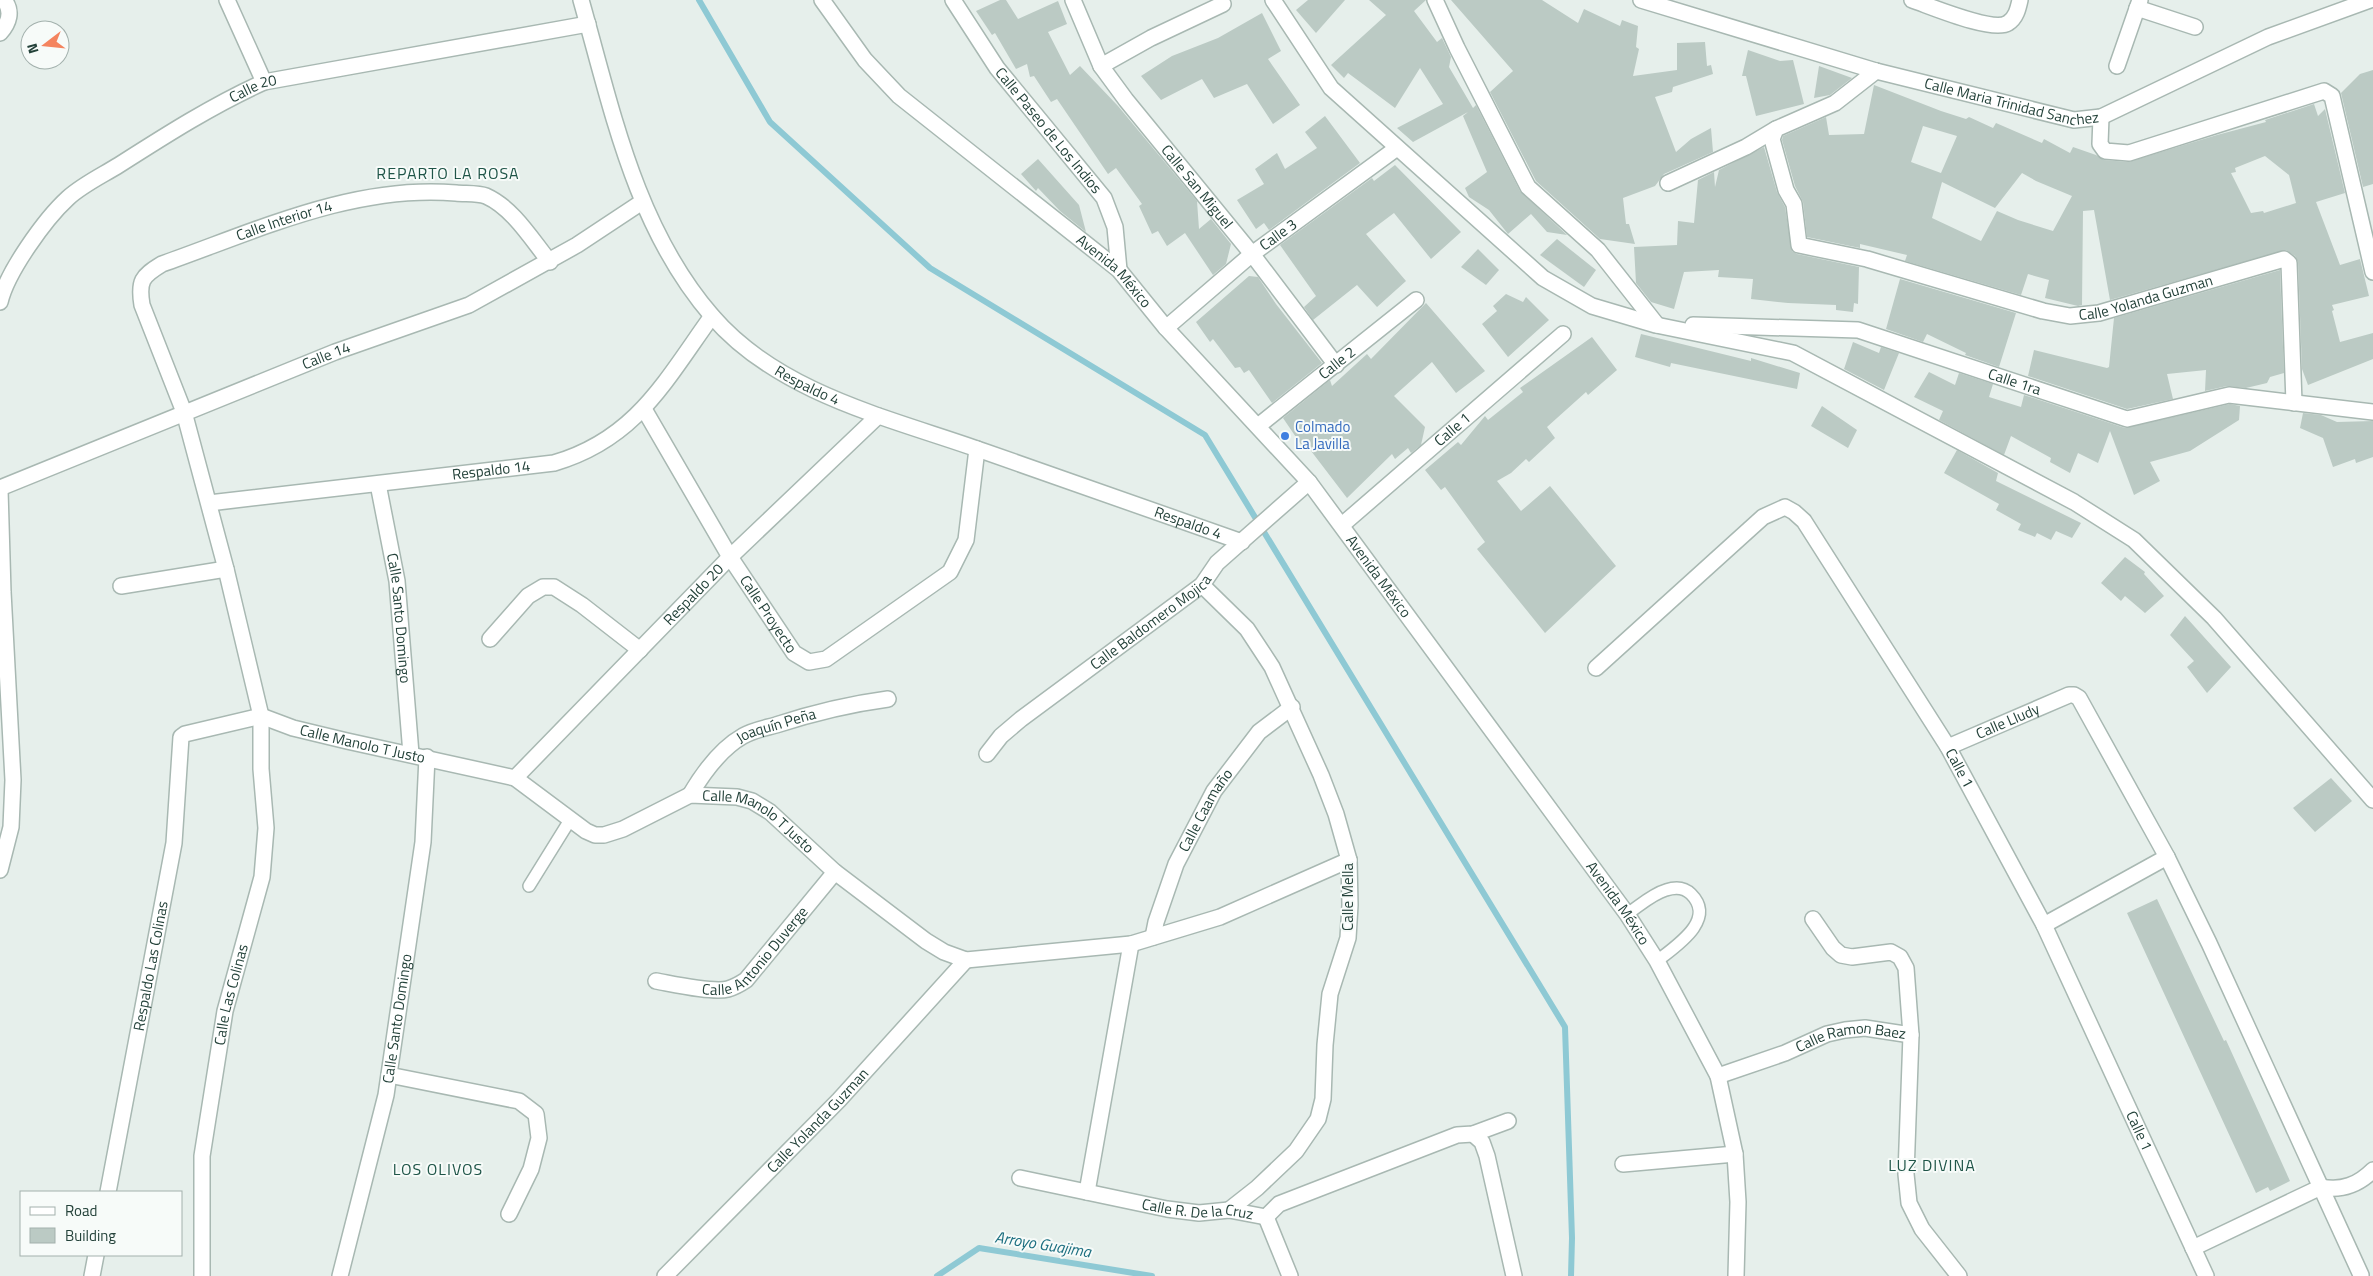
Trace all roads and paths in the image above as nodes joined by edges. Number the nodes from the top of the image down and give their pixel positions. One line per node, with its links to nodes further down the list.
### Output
1 (227, 0): 21 (street)
2 (581, 0): 15 (street, Respaldo 4)
3 (822, 0): 29 (street, Avenida México)
4 (953, 0): 29 (street, Calle Paseo de Los Indios)
5 (1073, 0): 18 (street, Calle San Miguel)
6 (1273, 0): 24 (street)
7 (1435, 0): 34 (street)
8 (1641, 0): 20 (street, Calle Maria Trinidad Sanchez)
9 (1912, 0): 10 (street)
10 (2020, 0)
11 (2370, 0): 22 (street, Calle Maria Trinidad Sanchez)
12 (6, 3): 17 (street)
13 (1223, 4): 18 (street)
14 (2139, 4): 16 (street); 19 (street)
15 (588, 24): 21 (street, Calle 20); 26 (street, Respaldo 4)
16 (2195, 27)
17 (0, 33)
18 (1101, 66): 27 (street, Calle San Miguel)
19 (2117, 66)
20 (1876, 71): 22 (street, Calle Maria Trinidad Sanchez); 23 (street)
21 (264, 82): 32 (street, Calle 20)
22 (2101, 117): 30 (street)
23 (1776, 129): 25 (street); 38 (street, Calle Yolanda Guzman)
24 (1397, 148): 27 (street, Calle 3); 34 (street)
25 (1668, 183)
26 (642, 202): 28 (street, Calle 14); 33 (street, Respaldo 4)
27 (1252, 254): 35 (street, Calle 3); 37 (street, Calle San Miguel)
28 (550, 262): 40 (street, Calle 14); 40 (street, Calle Interior 14)
29 (1119, 270): 35 (street, Avenida México)
30 (2373, 272)
31 (1416, 300): 37 (street, Calle 2)
32 (0, 302)
33 (712, 316): 39 (street, Respaldo 14); 42 (street, Respaldo 4)
34 (1656, 325): 38 (street, Calle 1ra); 68 (street)
35 (1166, 328): 43 (street, Avenida México)
36 (1563, 334): 49 (street, Calle 1)
37 (1336, 366): 43 (street, Calle 2)
38 (2294, 403): 41 (street, Calle 1ra)
39 (644, 409): 46 (street, Respaldo 14); 51 (street, Calle Proyecto)
40 (184, 412): 47 (street, Calle 14); 48 (street, Calle Interior 14)
41 (2373, 412)
42 (878, 416): 44 (street, Respaldo 4); 51 (street, Respaldo 20)
43 (1258, 426): 45 (street, Avenida México)
44 (977, 449): 50 (street, Respaldo 4); 51 (street, Calle Proyecto)
45 (1309, 482): 49 (street, Avenida México); 50 (street, Calle Baldomero Mojica)
46 (378, 484): 48 (street, Respaldo 14); 63 (street, Calle Santo Domingo)
47 (0, 489): 55 (street)
48 (209, 503): 52 (street, Calle Interior 14)
49 (1342, 525): 75 (street, Avenida México)
50 (1242, 542): 53 (street, Calle Baldomero Mojica)
51 (730, 557): 57 (street, Respaldo 20)
52 (226, 569): 54 (street); 61 (street, Calle Las Colinas)
53 (1202, 585): 60 (street, Calle Mella); 64 (street, Calle Baldomero Mojica)
54 (121, 586)
55 (1, 591): 72 (street)
56 (490, 639): 57 (street)
57 (640, 650): 66 (street, Respaldo 20)
58 (1596, 668): 62 (street, Calle 1)
59 (888, 698): 67 (street, Joaquín Peña)
60 (1292, 707): 71 (street, Calle Mella); 78 (street, Calle Caamaño)
61 (261, 716): 63 (street, Calle Manolo T Justo); 93 (street, Respaldo Las Colinas); 102 (street, Calle Las Colinas)
62 (1948, 747): 70 (street, Calle Lludy); 77 (street, Calle 1)
63 (411, 754): 65 (street, Calle Manolo T Justo)
64 (987, 754)
65 (427, 757): 66 (street, Calle Manolo T Justo); 84 (street, Calle Santo Domingo)
66 (515, 778): 69 (street, Calle Manolo T Justo)
67 (690, 795): 69 (street, Calle Manolo T Justo); 73 (street, Calle Manolo T Justo)
68 (2373, 800)
69 (570, 820): 74 (lane)
70 (2167, 857): 77 (street); 92 (street)
71 (1349, 860): 78 (street, Calle Manolo T Justo); 95 (street, Calle Mella)
72 (0, 870)
73 (835, 872): 80 (street, Calle Manolo T Justo); 82 (street, Calle Antonio Duverge)
74 (529, 886)
75 (1627, 914): 81 (street, Avenida México); 81 (lane)
76 (1813, 919): 83 (street)
77 (2044, 925): 98 (street, Calle 1)
78 (1153, 937): 79 (street, Calle Manolo T Justo)
79 (1131, 944): 80 (street, Calle Manolo T Justo); 94 (street)
80 (966, 960): 104 (street, Calle Yolanda Guzman)
81 (1657, 961): 85 (street, Avenida México)
82 (656, 981)
83 (1911, 1035): 85 (street, Calle Ramon Baez); 108 (street, Calle Ramon Baez)
84 (389, 1075): 96 (street); 103 (street, Calle Santo Domingo)
85 (1718, 1076): 88 (street, Avenida México)
86 (1508, 1121): 87 (street, Calle R. De la Cruz)
87 (1473, 1134): 97 (street, Calle R. De la Cruz); 106 (street)
88 (1735, 1154): 89 (street); 107 (street, Avenida México)
89 (1623, 1164)
90 (2373, 1170): 92 (street)
91 (1020, 1178): 94 (street, Calle R. De la Cruz)
92 (2321, 1187): 98 (street); 100 (street)
93 (108, 1191)
94 (1087, 1192): 95 (street, Calle R. De la Cruz)
95 (1228, 1210): 97 (street, Calle R. De la Cruz)
96 (509, 1214)
97 (1266, 1217): 105 (street)
98 (2193, 1248): 109 (street, Calle 1)
99 (96, 1256): 101 (street)
100 (2361, 1275)
101 (92, 1276)
102 (202, 1276)
103 (340, 1276)
104 (665, 1276)
105 (1290, 1276)
106 (1514, 1276)
107 (1736, 1276)
108 (1959, 1276)
109 (2206, 1276)

